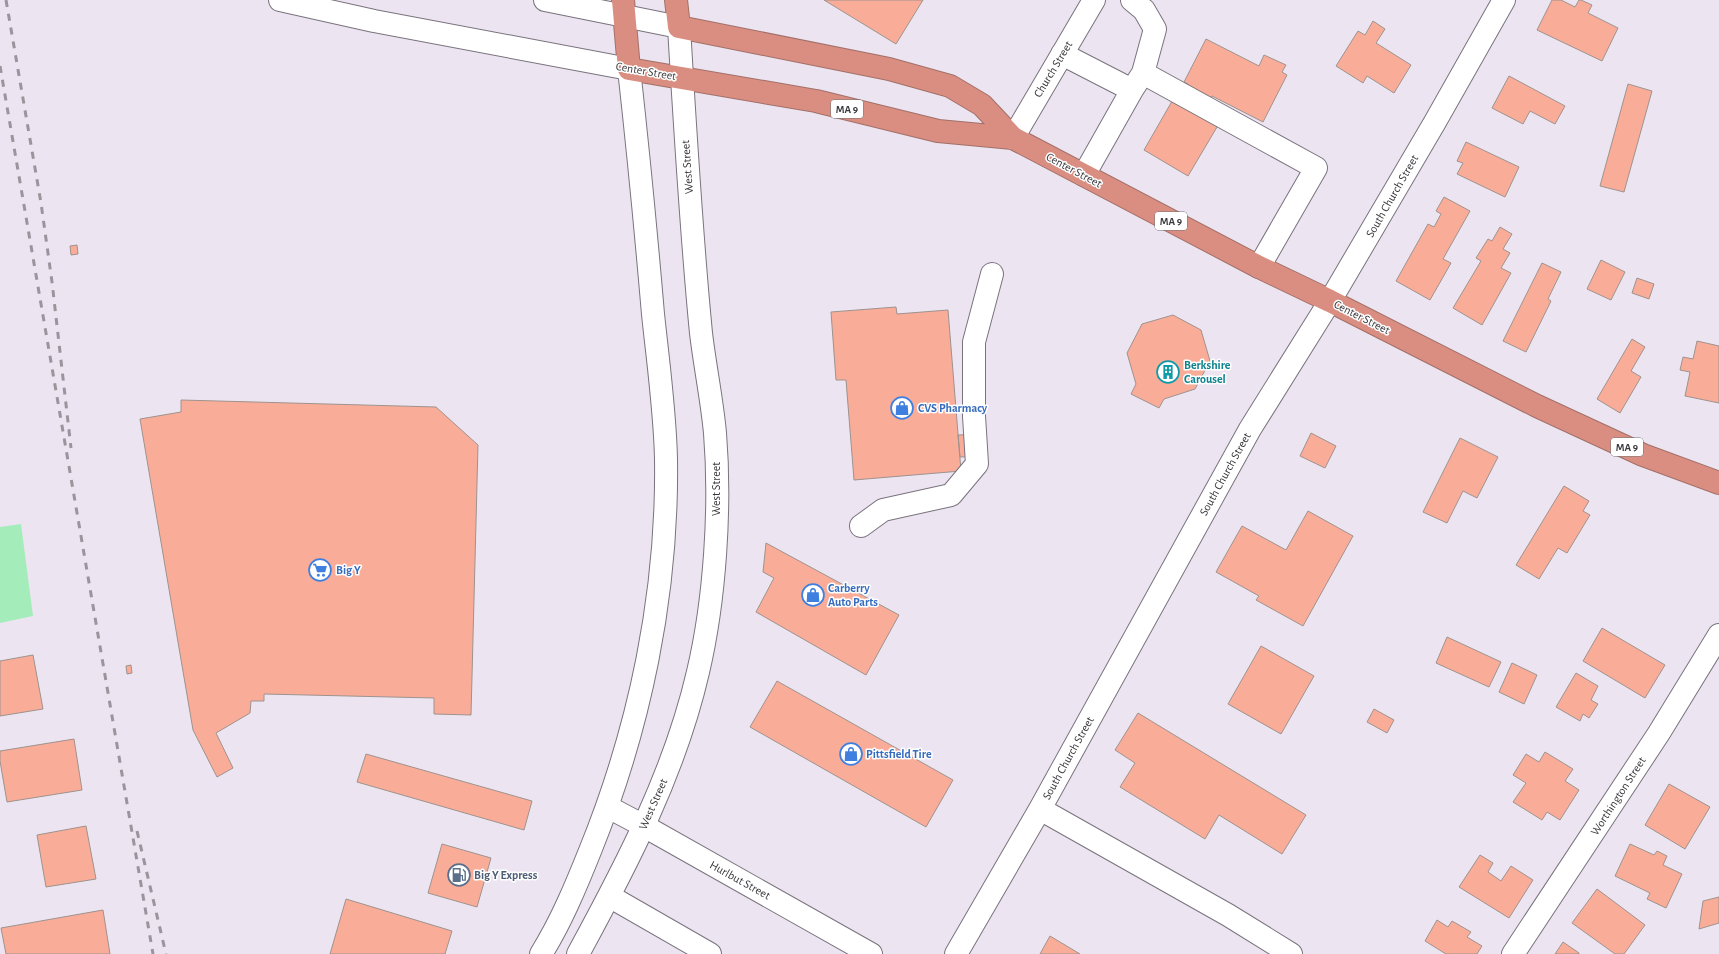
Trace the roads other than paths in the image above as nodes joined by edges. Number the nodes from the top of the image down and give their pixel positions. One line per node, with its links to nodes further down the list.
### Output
1 (280, 0): 10 (street, Center Street)
2 (545, 0): 7 (street, Center Street)
3 (676, 0): 8 (highway, West Street)
4 (1094, 0): 9 (street, Church Street)
5 (1132, 0): 12 (street)
6 (1504, 0): 17 (street, South Church Street)
7 (623, 8): 8 (street, Center Street); 10 (highway)
8 (679, 26): 11 (street, West Street); 13 (highway, Center Street / MA 9)
9 (1062, 54): 12 (street); 13 (street, Church Street)
10 (630, 69): 11 (highway, Center Street / MA 9); 21 (street)
11 (682, 78): 13 (highway, Center Street / MA 9); 23 (street, West Street)
12 (1137, 82): 14 (street); 15 (street)
13 (1012, 138): 14 (highway, Center Street / MA 9)
14 (1084, 175): 15 (highway, Center Street / MA 9)
15 (1259, 267): 17 (highway, Center Street / MA 9)
16 (992, 274): 19 (street)
17 (1330, 301): 18 (highway, Center Street / MA 9); 22 (street, South Church Street)
18 (1719, 483)
19 (861, 526)
20 (1719, 635): 31 (street, Worthington Street)
21 (608, 807): 23 (street, Hurlbut Street); 25 (street)
22 (1040, 808): 29 (street, South Church Street); 30 (street)
23 (644, 826): 24 (street, West Street); 28 (street, Hurlbut Street)
24 (609, 896): 26 (street, West Street); 27 (street)
25 (541, 954)
26 (580, 954)
27 (710, 954)
28 (871, 954)
29 (956, 954)
30 (1291, 954)
31 (1513, 954)

